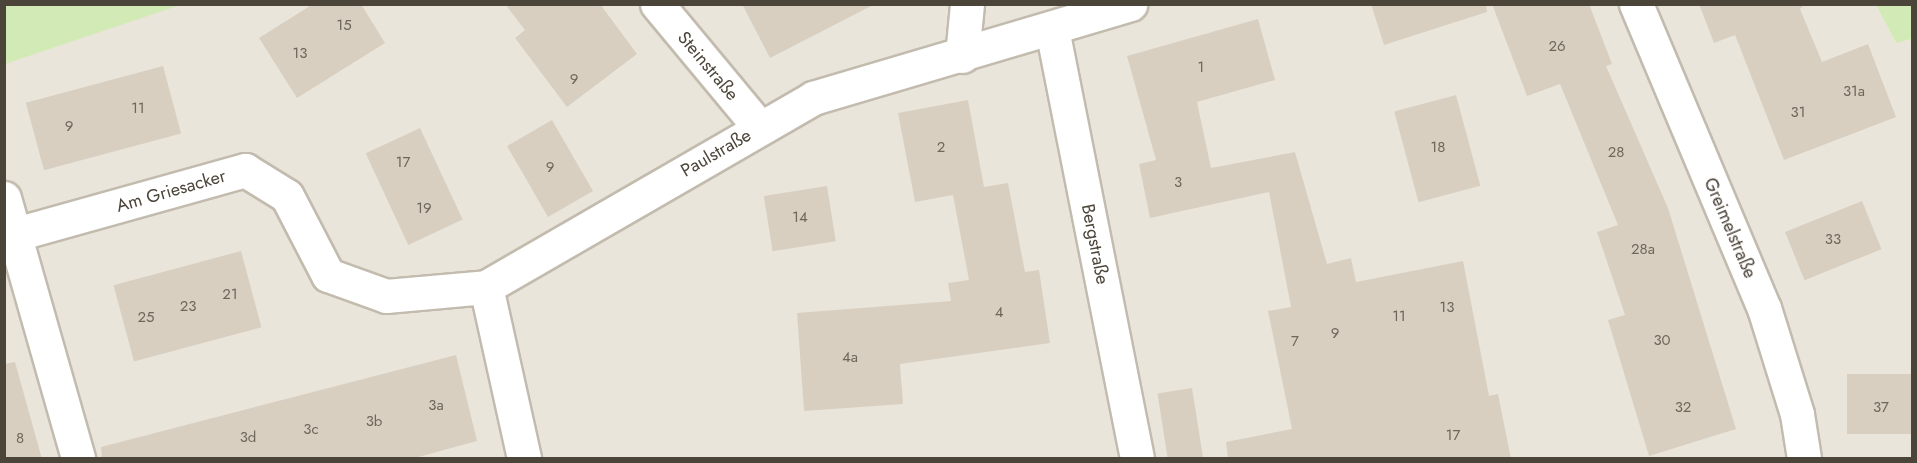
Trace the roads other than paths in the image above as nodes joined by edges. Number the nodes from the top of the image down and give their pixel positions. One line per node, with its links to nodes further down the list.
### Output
1 (657, 4): 7 (street, Steinstraße)
2 (967, 4): 6 (street)
3 (1130, 4): 5 (street, Paulstraße)
4 (1635, 4): 14 (street, Greimelstraße)
5 (1052, 29): 6 (street, Paulstraße); 13 (street, Bergstraße)
6 (962, 56): 7 (street, Paulstraße)
7 (759, 127): 10 (street, Paulstraße)
8 (4, 198): 9 (street)
9 (16, 234): 10 (street, Am Griesacker); 11 (street)
10 (486, 287): 12 (street)
11 (78, 459)
12 (524, 459)
13 (1137, 459)
14 (1804, 459)

